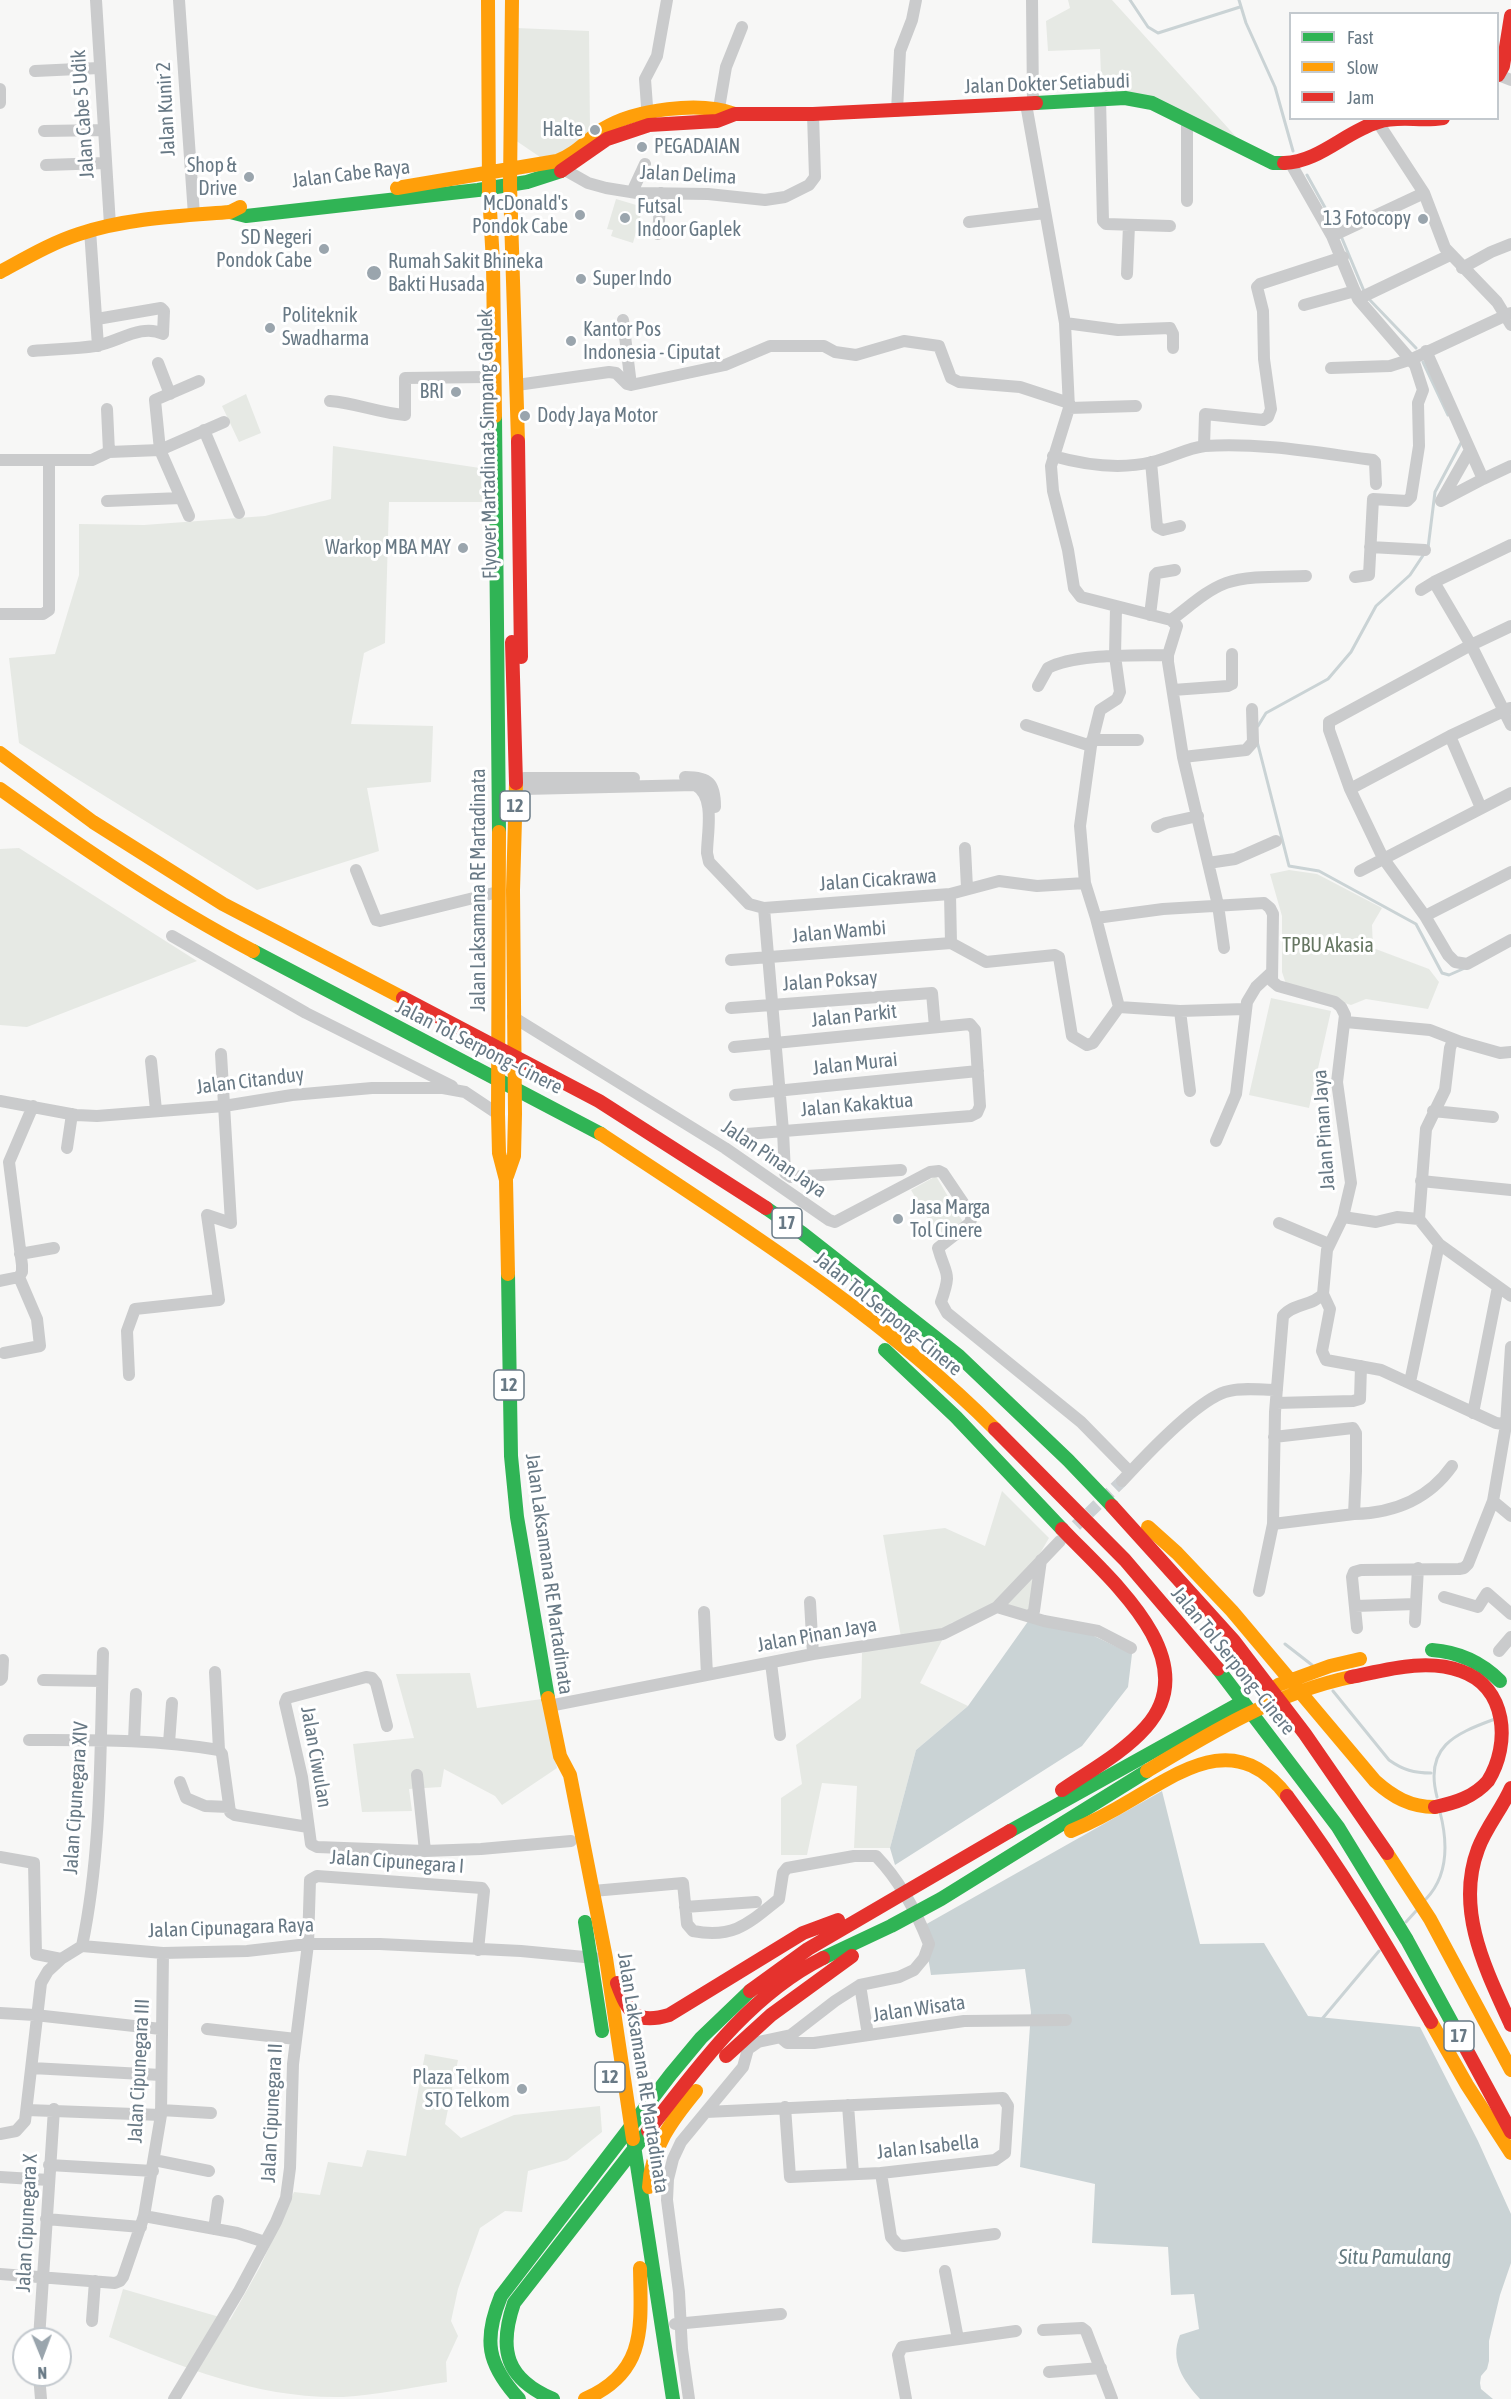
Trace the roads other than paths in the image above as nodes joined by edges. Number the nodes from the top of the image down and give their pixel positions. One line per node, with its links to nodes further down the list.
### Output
1 (96, 0): 12 (street, Jalan Cabe 5 Udik)
2 (179, 0): 46 (street, Jalan Kunir 2)
3 (475, 0): 28 (main road)
4 (488, 0): 112 (main road, Flyover Martadinata Simpang Gaplek / 12)
5 (500, 0): 112 (main road, Flyover Martadinata Simpang Gaplek / 12)
6 (512, 0): 29 (main road)
7 (667, 0): 22 (street)
8 (916, 0): 19 (street)
9 (1032, 0): 18 (street)
10 (1511, 16): 14 (main road)
11 (742, 27): 20 (street)
12 (99, 68): 13 (street); 26 (street, Jalan Cabe 5 Udik)
13 (35, 70)
14 (1499, 72)
15 (0, 89): 17 (street)
16 (1100, 99): 18 (main road, Jalan Dokter Setiabudi); 24 (main road, Jalan Dokter Setiabudi); 51 (street)
17 (0, 102)
18 (1030, 104): 19 (main road, Jalan Dokter Setiabudi); 45 (street)
19 (897, 111): 21 (main road, Jalan Dokter Setiabudi)
20 (718, 114): 21 (main road, Jalan Dokter Setiabudi); 22 (main road, Jalan Dokter Setiabudi)
21 (813, 114): 41 (street, Jalan Delima)
22 (648, 119): 31 (main road, Jalan Dokter Setiabudi); 36 (main road, Jalan Dokter Setiabudi)
23 (1399, 120): 25 (main road)
24 (1187, 121): 33 (main road, Jalan Dokter Setiabudi); 43 (street)
25 (1377, 121): 33 (main road); 42 (street)
26 (104, 130): 27 (street); 30 (street, Jalan Cabe 5 Udik)
27 (45, 131)
28 (477, 141): 29 (main road); 37 (main road)
29 (510, 142): 31 (main road); 35 (main road)
30 (105, 163): 34 (street); 50 (street, Jalan Cabe 5 Udik)
31 (543, 164): 35 (main road, Jalan Dokter Setiabudi)
32 (645, 164): 40 (street)
33 (1291, 164): 54 (street)
34 (46, 165)
35 (510, 169): 37 (main road, Jalan Dokter Setiabudi); 38 (main road)
36 (565, 170): 38 (main road, Jalan Dokter Setiabudi); 40 (street, Jalan Delima)
37 (478, 175): 39 (main road); 44 (main road, Jalan Cabe Raya)
38 (510, 185): 39 (main road, Jalan Dokter Setiabudi); 48 (main road)
39 (478, 190): 44 (main road, Jalan Cabe Raya); 47 (main road)
40 (632, 192): 41 (street, Jalan Delima)
41 (661, 192): 55 (street)
42 (1424, 193): 54 (street); 57 (street)
43 (1187, 201)
44 (230, 212): 46 (main road, Jalan Cabe Raya)
45 (1045, 213): 49 (street); 67 (street)
46 (194, 215): 50 (main road, Jalan Cabe Raya)
47 (479, 219): 48 (main road); 75 (main road)
48 (512, 219): 77 (main road)
49 (969, 222)
50 (110, 225): 53 (main road, Jalan Cabe Raya)
51 (1129, 225): 52 (street); 61 (street)
52 (1170, 226)
53 (90, 231): 60 (main road, Jalan Cabe Raya); 65 (street)
54 (1337, 233): 58 (street)
55 (658, 234)
56 (1511, 244): 59 (street)
57 (1450, 255): 59 (street); 62 (street)
58 (1342, 257): 62 (street); 88 (street)
59 (1462, 268): 64 (street)
60 (0, 272)
61 (1127, 274)
62 (1359, 296): 63 (street); 72 (street)
63 (1304, 305)
64 (1509, 318): 71 (street)
65 (97, 319): 68 (street); 68 (street)
66 (623, 320): 78 (street)
67 (1065, 323): 69 (street); 83 (street)
68 (98, 346): 70 (street)
69 (1173, 348)
70 (33, 351)
71 (1426, 351): 72 (street); 90 (street)
72 (1412, 359): 74 (street); 105 (street)
73 (158, 363): 79 (street)
74 (1331, 368)
75 (486, 377): 81 (street); 133 (main road)
76 (199, 381): 79 (street)
77 (517, 385): 78 (street); 82 (main road)
78 (632, 385): 83 (street)
79 (170, 394): 89 (street)
80 (532, 400): 82 (street)
81 (330, 401)
82 (517, 402): 134 (main road)
83 (1069, 405): 84 (street); 92 (street)
84 (1136, 406)
85 (107, 409): 91 (street)
86 (224, 422): 87 (street)
87 (204, 430): 89 (street); 101 (street)
88 (1204, 446): 95 (street); 98 (street)
89 (160, 450): 91 (street); 99 (street)
90 (1470, 450): 97 (street); 97 (street)
91 (109, 452): 94 (street)
92 (1053, 456): 95 (street); 113 (street)
93 (0, 460): 94 (street)
94 (49, 461): 114 (street)
95 (1151, 462): 103 (street)
96 (1511, 465): 97 (street)
97 (1483, 479)
98 (1376, 484)
99 (181, 498): 100 (street); 102 (street)
100 (107, 501)
101 (239, 513)
102 (189, 516)
103 (1180, 526)
104 (1511, 545): 110 (street)
105 (1370, 547): 106 (street); 109 (street)
106 (1425, 550)
107 (1175, 570): 115 (street)
108 (1306, 576): 116 (street)
109 (1356, 577)
110 (1434, 582): 111 (street); 118 (street)
111 (1421, 590)
112 (504, 599): 133 (main road, Jalan Laksamana RE Martadinata / 12); 143 (main road, Jalan Laksamana RE Martadinata / 12)
113 (1116, 608): 115 (street); 121 (street)
114 (0, 614)
115 (1150, 615): 116 (street)
116 (1171, 620): 120 (street)
117 (1511, 626): 118 (street)
118 (1471, 645): 124 (street); 136 (street)
119 (1232, 654): 123 (street)
120 (1168, 655): 121 (street); 123 (street)
121 (1115, 656): 122 (street); 130 (street)
122 (1038, 686)
123 (1173, 690): 132 (street)
124 (1507, 709): 127 (street); 128 (street)
125 (1251, 710): 132 (street)
126 (1026, 725): 130 (street)
127 (1511, 725)
128 (1450, 736): 136 (street); 138 (street)
129 (1138, 740): 130 (street)
130 (1092, 743): 149 (street)
131 (0, 753): 222 (main road, Jalan Tol Serpong–Cinere / 17)
132 (1183, 757): 139 (street)
133 (499, 781): 151 (main road, Jalan Laksamana RE Martadinata / 12)
134 (524, 783): 143 (main road); 154 (street)
135 (0, 789): 203 (main road, Jalan Tol Serpong–Cinere / 17)
136 (1350, 789): 144 (street)
137 (1511, 793): 138 (street)
138 (1481, 808): 144 (street)
139 (1198, 816): 140 (street); 145 (street)
140 (1157, 827)
141 (1276, 841): 145 (street)
142 (965, 848): 150 (street)
143 (514, 852): 164 (main road, Jalan Laksamana RE Martadinata / 12)
144 (1383, 858): 147 (street); 155 (street)
145 (1208, 863): 153 (street)
146 (356, 870): 151 (street)
147 (1360, 871)
148 (1511, 873): 155 (street)
149 (1085, 883): 150 (street); 156 (street)
150 (967, 888): 152 (street)
151 (498, 892): 164 (main road, Jalan Laksamana RE Martadinata / 12)
152 (950, 894): 154 (street, Jalan Cicakrawa); 159 (street, Jalan Cicakrawa)
153 (1218, 905): 156 (street); 160 (street); 163 (street)
154 (764, 908): 161 (street)
155 (1425, 916): 158 (street)
156 (1096, 918): 166 (street)
157 (172, 936): 180 (street)
158 (1511, 939)
159 (951, 943): 161 (street, Jalan Wambi); 166 (street)
160 (1224, 948)
161 (768, 958): 162 (street, Jalan Wambi); 165 (street)
162 (731, 960)
163 (1271, 973): 168 (street); 170 (street)
164 (506, 982): 171 (main road, Jalan Laksamana RE Martadinata / 12); 189 (main road, Jalan Laksamana RE Martadinata / 12)
165 (772, 1005): 167 (street, Jalan Poksay); 172 (street, Jalan Poksay); 174 (street)
166 (1119, 1007): 169 (street)
167 (731, 1008)
168 (1245, 1009): 169 (street); 194 (street)
169 (1180, 1011): 182 (street)
170 (1346, 1022): 173 (street); 200 (street, Jalan Pinan Jaya)
171 (514, 1023): 197 (main road, Jalan Laksamana RE Martadinata / 12); 218 (street, Jalan Pinan Jaya)
172 (935, 1027): 174 (street, Jalan Parkit); 179 (street, Jalan Parkit)
173 (1453, 1040): 176 (street); 188 (street)
174 (776, 1044): 175 (street, Jalan Parkit); 181 (street)
175 (734, 1047)
176 (1511, 1052)
177 (221, 1054): 186 (street)
178 (150, 1061): 187 (street)
179 (978, 1071): 181 (street, Jalan Murai); 192 (street, Jalan Kakaktua)
180 (458, 1089): 186 (street, Jalan Citanduy); 189 (street, Jalan Citanduy)
181 (780, 1091): 183 (street, Jalan Murai); 192 (street)
182 (1190, 1091)
183 (735, 1095)
184 (0, 1101): 185 (street, Jalan Citanduy)
185 (33, 1106): 190 (street, Jalan Citanduy); 207 (street)
186 (224, 1106): 187 (street, Jalan Citanduy); 216 (street)
187 (156, 1110): 190 (street, Jalan Citanduy)
188 (1433, 1112): 191 (street); 198 (street)
189 (498, 1113): 197 (main road, Jalan Laksamana RE Martadinata / 12)
190 (72, 1114): 195 (street)
191 (1493, 1117)
192 (783, 1131): 193 (street, Jalan Kakaktua); 196 (street)
193 (747, 1134)
194 (1216, 1141)
195 (67, 1148)
196 (901, 1170)
197 (506, 1180): 259 (main road, Jalan Laksamana RE Martadinata / 12)
198 (1421, 1181): 199 (street); 201 (street)
199 (1511, 1190)
200 (1343, 1217): 201 (street); 204 (street, Jalan Pinan Jaya)
201 (1419, 1220): 205 (street)
202 (1279, 1223): 204 (street)
203 (754, 1235): 273 (main road); 312 (main road, Jalan Tol Serpong–Cinere / 17)
204 (1329, 1244): 211 (street, Jalan Pinan Jaya)
205 (1439, 1244): 210 (street); 217 (street)
206 (54, 1248): 207 (street)
207 (20, 1254): 208 (street)
208 (19, 1277): 209 (street); 214 (street)
209 (0, 1281)
210 (1498, 1287): 212 (street); 219 (street)
211 (1323, 1294): 215 (street, Jalan Pinan Jaya); 218 (street)
212 (1511, 1296)
213 (1511, 1347): 220 (street)
214 (4, 1353)
215 (1361, 1366): 217 (street); 218 (street, Jalan Pinan Jaya)
216 (129, 1375)
217 (1410, 1382): 219 (street)
218 (1276, 1396): 221 (street)
219 (1473, 1413): 220 (street)
220 (1509, 1425): 224 (street)
221 (1274, 1437): 225 (street); 227 (street)
222 (1068, 1460): 276 (main road); 302 (main road, Jalan Tol Serpong–Cinere / 17)
223 (1452, 1466): 225 (street)
224 (1492, 1501): 226 (street); 230 (street)
225 (1354, 1514): 227 (street)
226 (1511, 1516)
227 (1273, 1524): 231 (street)
228 (1060, 1541): 229 (street, Jalan Pinan Jaya)
229 (1041, 1560): 236 (street, Jalan Pinan Jaya); 239 (street)
230 (1418, 1569): 234 (street); 235 (street)
231 (1259, 1591)
232 (1444, 1597): 238 (street)
233 (810, 1602): 247 (street)
234 (1416, 1604): 235 (street); 240 (street)
235 (1355, 1606): 241 (street)
236 (997, 1607): 239 (street); 247 (street, Jalan Pinan Jaya)
237 (705, 1612): 252 (street)
238 (1511, 1614)
239 (1030, 1616): 243 (street)
240 (1415, 1622)
241 (1357, 1628)
242 (1511, 1638): 245 (street)
243 (1131, 1648)
244 (1414, 1650): 256 (main road)
245 (1499, 1651)
246 (103, 1653): 255 (street, Jalan Cipunegara XIV)
247 (813, 1654): 250 (street, Jalan Pinan Jaya)
248 (1373, 1656): 273 (main road)
249 (3, 1660): 253 (street)
250 (771, 1663): 252 (street, Jalan Pinan Jaya); 261 (street)
251 (215, 1672): 266 (street)
252 (707, 1675): 259 (street, Jalan Pinan Jaya)
253 (0, 1680)
254 (43, 1680): 255 (street)
255 (102, 1681): 263 (street, Jalan Cipunegara XIV)
256 (1508, 1689)
257 (136, 1694): 264 (street)
258 (171, 1703): 265 (street)
259 (549, 1706): 267 (main road, Jalan Laksamana RE Martadinata / 12)
260 (387, 1726): 272 (street, Jalan Ciwulan)
261 (780, 1735)
262 (29, 1740): 263 (street)
263 (100, 1740): 264 (street); 284 (street, Jalan Cipunegara XIV)
264 (134, 1741): 265 (street)
265 (169, 1743): 266 (street)
266 (219, 1750): 271 (street)
267 (560, 1756): 274 (main road, Jalan Laksamana RE Martadinata / 12); 278 (main road, Jalan Laksamana RE Martadinata / 12)
268 (417, 1775): 275 (street)
269 (180, 1782): 271 (street)
270 (1511, 1788): 294 (main road)
271 (229, 1807): 272 (street)
272 (308, 1827): 275 (street, Jalan Ciwulan)
273 (1002, 1835): 279 (main road)
274 (571, 1841): 275 (street, Jalan Ciwulan); 287 (main road, Jalan Laksamana RE Martadinata / 12)
275 (425, 1851)
276 (1012, 1856): 282 (main road); 314 (main road)
277 (0, 1857): 289 (street)
278 (592, 1891): 281 (street); 288 (main road, Jalan Laksamana RE Martadinata / 12)
279 (890, 1901): 288 (main road); 346 (main road)
280 (756, 1902): 281 (street)
281 (685, 1907): 290 (street)
282 (902, 1921): 328 (main road); 347 (main road)
283 (308, 1944): 285 (street, Jalan Cipunagara Raya); 285 (street, Jalan Cipunegara I); 286 (street, Jalan Cipunagara Raya); 299 (street, Jalan Cipunegara II)
284 (82, 1946): 286 (street, Jalan Cipunagara Raya); 289 (street)
285 (478, 1950): 287 (street, Jalan Cipunagara Raya)
286 (163, 1953): 295 (street, Jalan Cipunegara III)
287 (590, 1958): 288 (street, Jalan Cipunagara Raya); 300 (main road, Jalan Laksamana RE Martadinata / 12)
288 (606, 1958): 328 (main road, Jalan Laksamana RE Martadinata / 12)
289 (61, 1959): 292 (street)
290 (860, 1985): 297 (street); 298 (street)
291 (0, 2013): 292 (street)
292 (35, 2014): 295 (street); 301 (street)
293 (1066, 2020): 297 (street, Jalan Wisata)
294 (1511, 2025)
295 (161, 2029): 303 (street, Jalan Cipunegara III)
296 (207, 2029): 299 (street)
297 (868, 2035): 298 (street, Jalan Wisata)
298 (780, 2037): 309 (street)
299 (296, 2039): 327 (street, Jalan Cipunegara II)
300 (604, 2040)
301 (32, 2068): 303 (street); 308 (street)
302 (1511, 2070)
303 (161, 2074): 310 (street, Jalan Cipunegara III)
304 (609, 2075): 328 (main road, Jalan Laksamana RE Martadinata / 12)
305 (848, 2105): 306 (street, Jalan Isabella); 318 (street); 319 (street, Jalan Isabella)
306 (785, 2107): 309 (street, Jalan Isabella); 318 (street, Jalan Isabella)
307 (54, 2109): 308 (street); 310 (street); 315 (street, Jalan Cipunegara X)
308 (27, 2110): 313 (street)
309 (706, 2112): 333 (street)
310 (161, 2113): 311 (street); 316 (street, Jalan Cipunegara III)
311 (211, 2113)
312 (1511, 2132)
313 (1, 2134)
314 (1511, 2153)
315 (49, 2164): 316 (street); 321 (street, Jalan Cipunegara X)
316 (154, 2165): 317 (street); 324 (street, Jalan Cipunegara III)
317 (209, 2171)
318 (853, 2173): 319 (street, Jalan Isabella)
319 (881, 2173): 326 (street)
320 (0, 2177): 321 (street)
321 (49, 2180): 323 (street, Jalan Cipunegara X)
322 (218, 2201): 325 (street)
323 (46, 2219): 324 (street); 331 (street, Jalan Cipunegara X)
324 (142, 2221): 325 (street); 332 (street, Jalan Cipunegara III)
325 (214, 2229): 327 (street)
326 (995, 2234)
327 (265, 2242): 345 (street, Jalan Cipunegara II)
328 (646, 2268): 334 (main road, Jalan Laksamana RE Martadinata / 12); 348 (main road); 349 (main road, Jalan Laksamana RE Martadinata / 12)
329 (945, 2271): 342 (street)
330 (0, 2274): 331 (street, Jalan Cipunegara III)
331 (43, 2278): 332 (street, Jalan Cipunegara III); 338 (street, Jalan Cipunegara X)
332 (95, 2282): 336 (street)
333 (679, 2292): 334 (street); 337 (street)
334 (657, 2297): 339 (main road, Jalan Laksamana RE Martadinata / 12)
335 (781, 2314): 337 (street)
336 (92, 2321)
337 (681, 2324): 339 (street); 351 (street)
338 (40, 2327)
339 (662, 2327): 350 (main road, Jalan Laksamana RE Martadinata / 12)
340 (1043, 2330): 343 (street)
341 (1017, 2331): 342 (street)
342 (958, 2339): 352 (street)
343 (1101, 2368): 344 (street); 353 (street)
344 (1049, 2372)
345 (174, 2399)
346 (519, 2399)
347 (553, 2399)
348 (585, 2399)
349 (661, 2399)
350 (673, 2399)
351 (689, 2399)
352 (906, 2399)
353 (1112, 2399)

